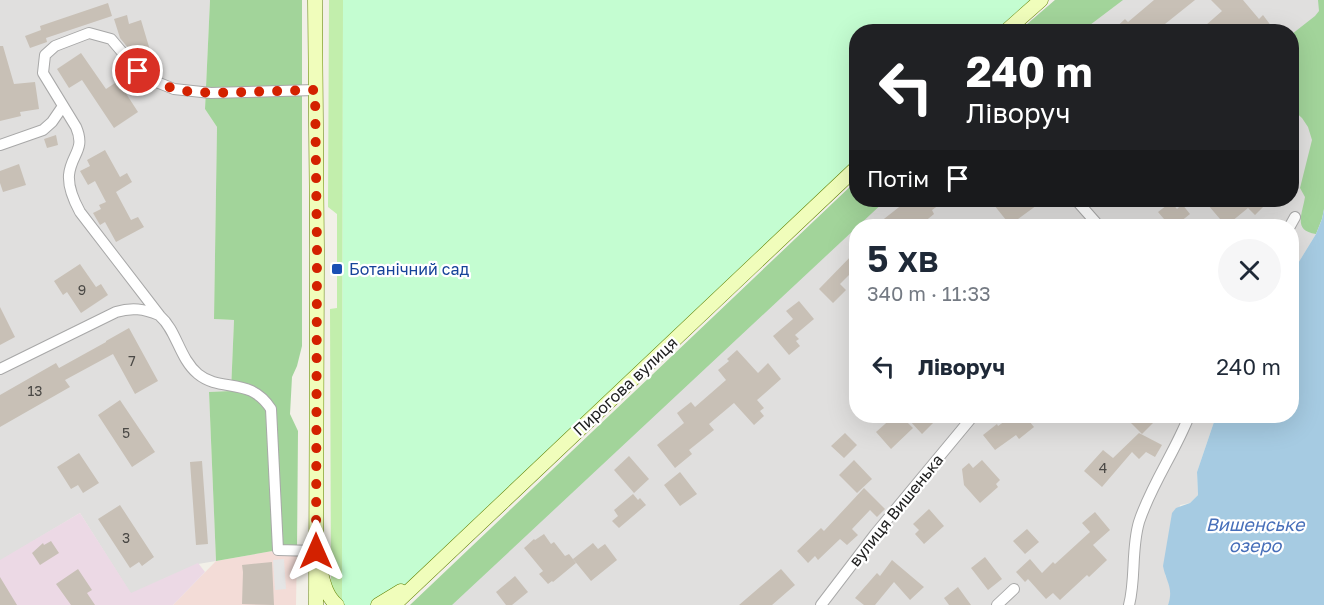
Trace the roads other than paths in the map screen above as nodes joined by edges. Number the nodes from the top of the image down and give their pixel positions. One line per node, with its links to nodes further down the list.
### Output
1 (315, 0): 4 (main road)
2 (1041, 0): 3 (main road)
3 (1014, 24)
4 (315, 90): 5 (street); 14 (main road)
5 (63, 106): 6 (street); 10 (street)
6 (0, 145)
7 (849, 175): 15 (main road, Пирогова вулиця)
8 (1082, 207): 9 (street)
9 (1093, 219)
10 (160, 316): 11 (street); 14 (street)
11 (0, 369)
12 (967, 423): 21 (street, вулиця Вишенька)
13 (1186, 423): 23 (street)
14 (316, 551): 17 (main road); 18 (main road)
15 (421, 579): 19 (main road); 20 (main road, Пирогова вулиця)
16 (1014, 589): 22 (street)
17 (316, 605)
18 (337, 605)
19 (378, 605)
20 (394, 605)
21 (821, 605)
22 (997, 605)
23 (1129, 605)

